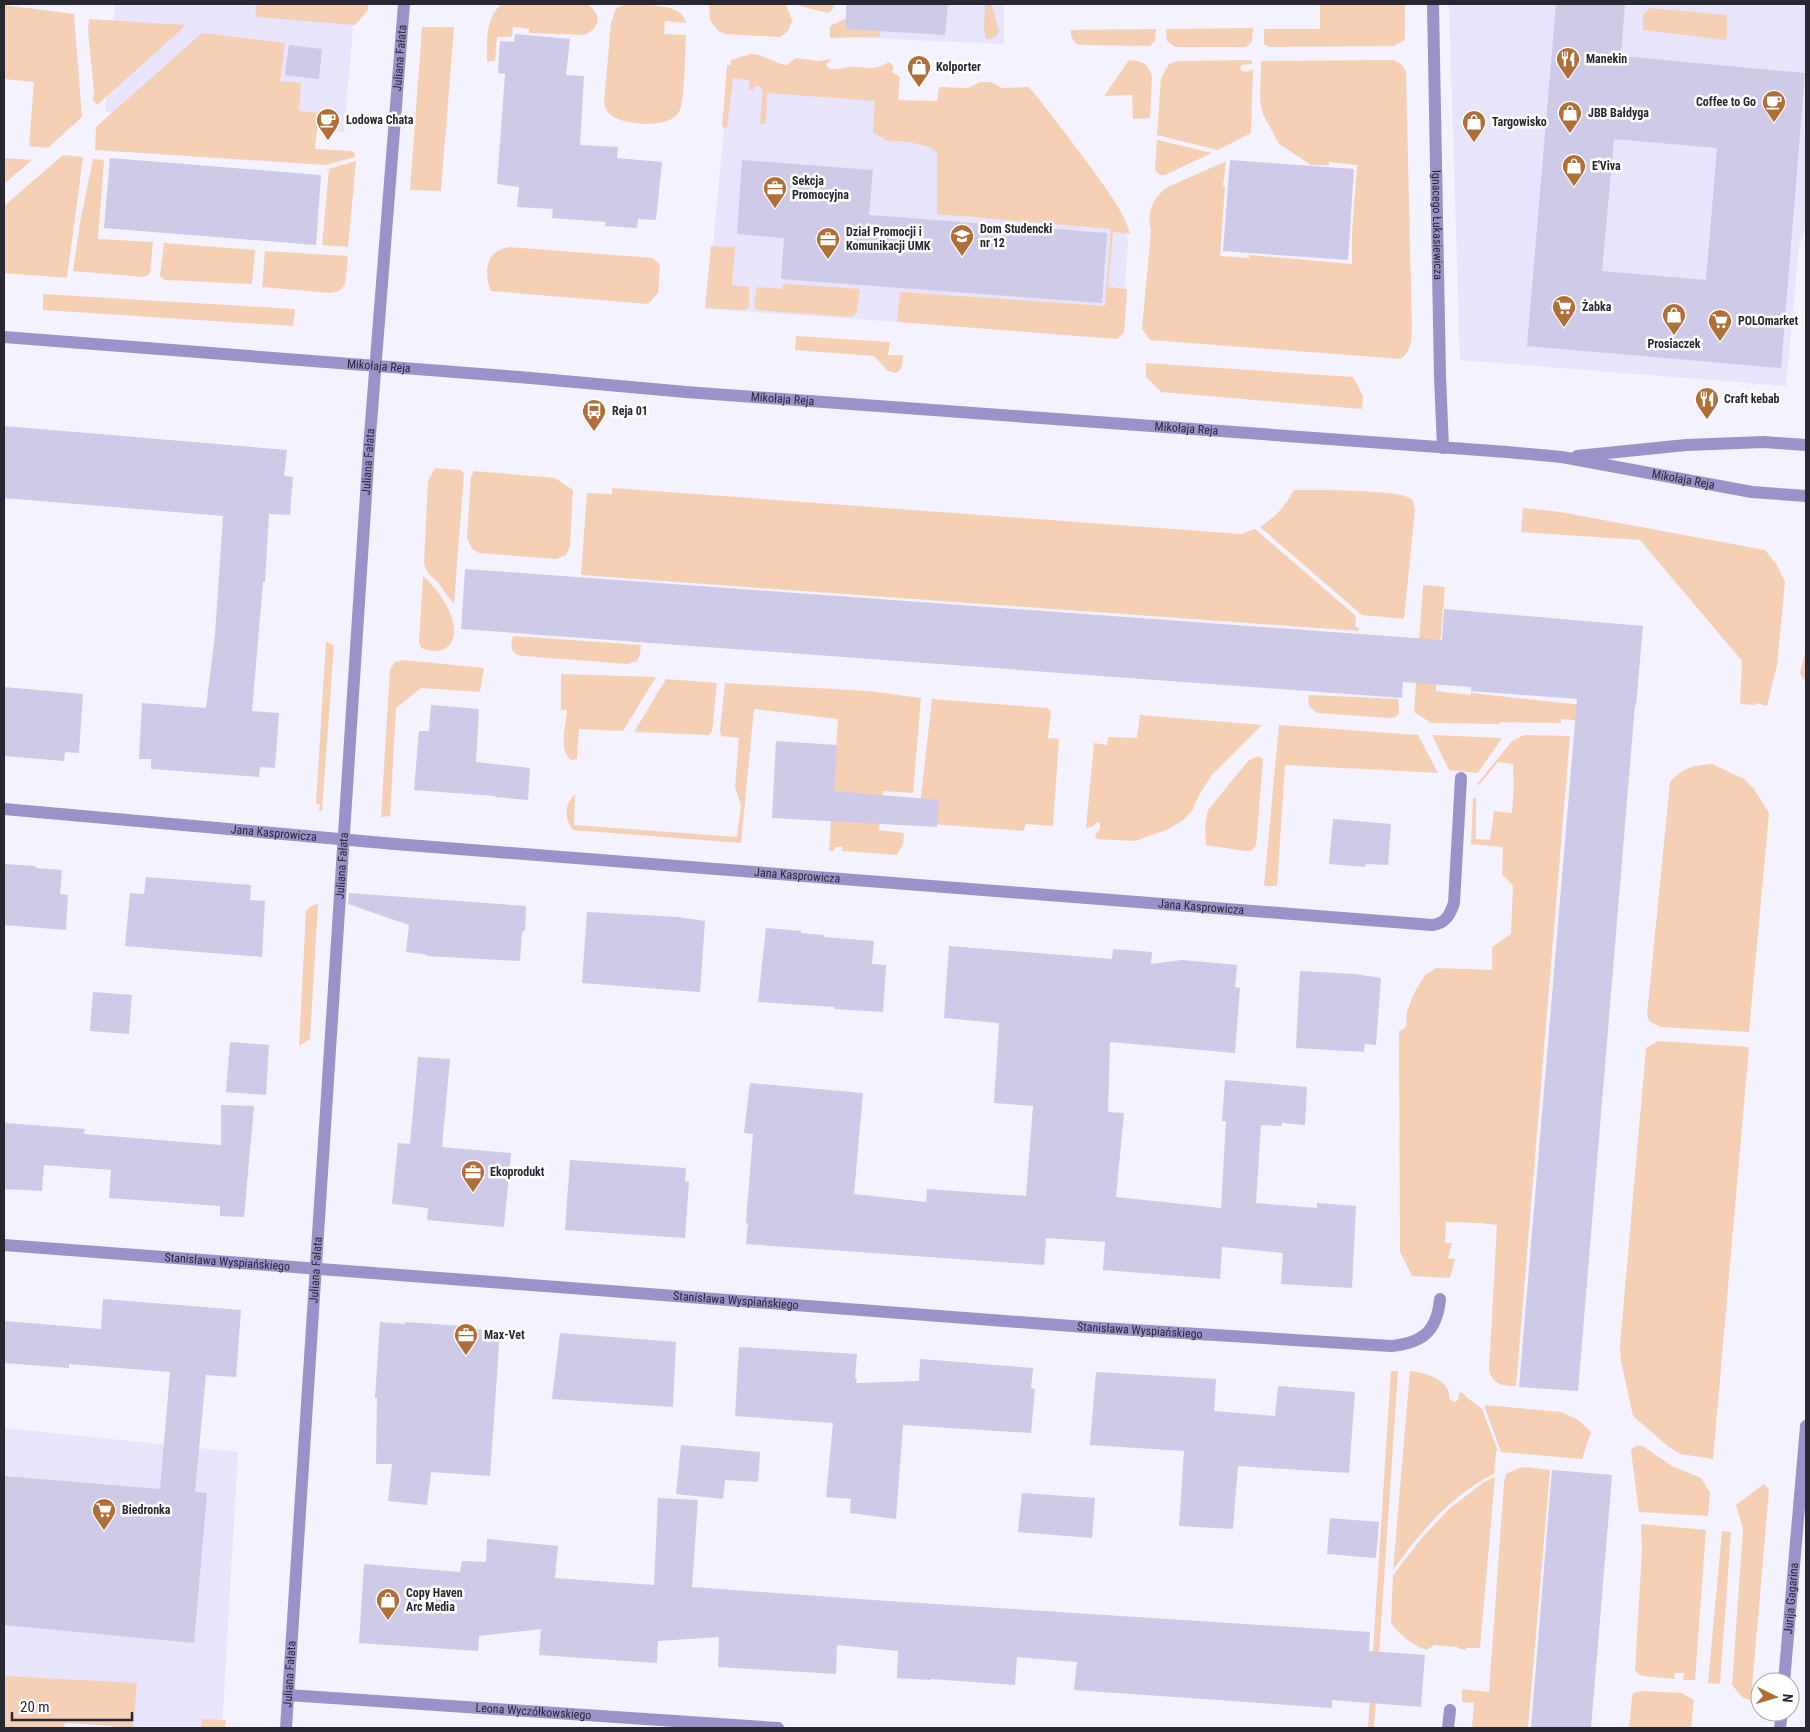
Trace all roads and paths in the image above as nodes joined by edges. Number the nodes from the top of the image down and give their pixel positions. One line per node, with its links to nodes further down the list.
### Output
1 (404, 4): 4 (street, Juliana Fałata)
2 (1433, 4): 6 (street, Ignacego Łukasiewicza)
3 (4, 337): 4 (street, Mikołaja Reja)
4 (375, 366): 6 (street, Mikołaja Reja); 11 (street, Juliana Fałata)
5 (1806, 445): 7 (street, Mikołaja Reja)
6 (1443, 448): 7 (street, Mikołaja Reja)
7 (1562, 458): 8 (street, Mikołaja Reja)
8 (1806, 496)
9 (1460, 778): 11 (street, Jana Kasprowicza)
10 (4, 809): 11 (street, Jana Kasprowicza)
11 (343, 839): 13 (street, Juliana Fałata)
12 (4, 1245): 13 (street, Stanisława Wyspiańskiego)
13 (316, 1269): 14 (street, Stanisława Wyspiańskiego); 17 (street, Juliana Fałata)
14 (1440, 1299)
15 (1806, 1426): 16 (street, Jurija Gagarina)
16 (1785, 1672)
17 (288, 1696): 19 (street, Juliana Fałata); 20 (street, Leona Wyczółkowskiego)
18 (1450, 1710): 21 (street)
19 (286, 1728)
20 (778, 1728)
21 (1448, 1728)

